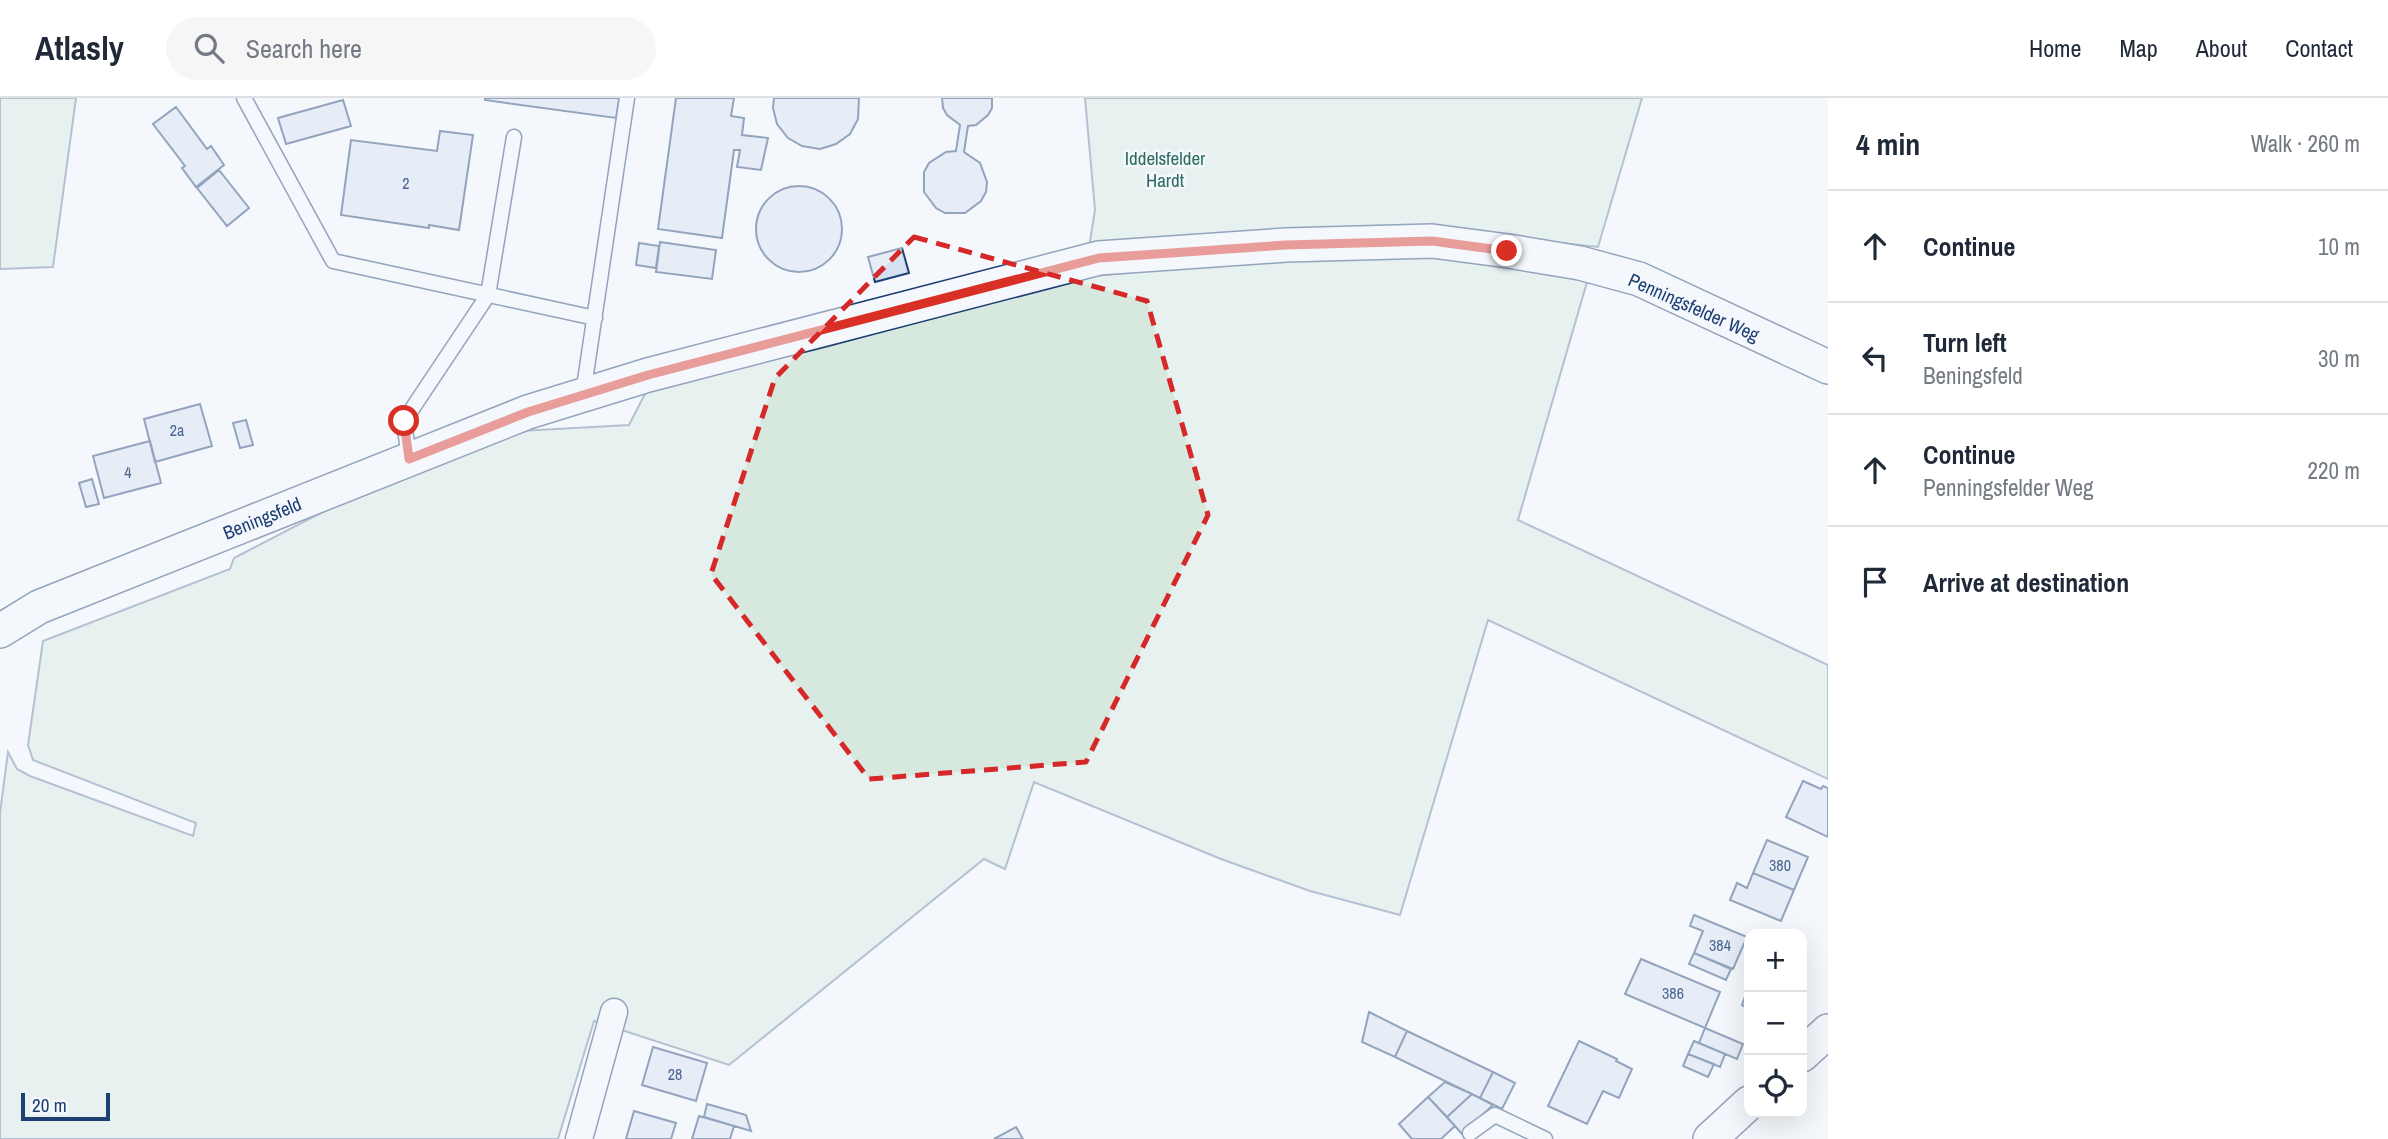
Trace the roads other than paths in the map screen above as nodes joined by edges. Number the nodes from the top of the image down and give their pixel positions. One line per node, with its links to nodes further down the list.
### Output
1 (244, 98): 4 (lane)
2 (628, 98): 5 (lane)
3 (514, 137): 4 (lane)
4 (488, 295): 5 (lane); 9 (lane)
5 (595, 317): 7 (lane)
6 (1828, 368): 7 (street, Penningsfelder Weg)
7 (583, 396): 8 (street, Penningsfelder Weg)
8 (528, 412): 9 (street, Beningsfeld)
9 (409, 459): 10 (street, Beningsfeld)
10 (0, 631)
11 (614, 1012): 16 (street)
12 (1828, 1031): 13 (street)
13 (1807, 1050)
14 (1744, 1108): 18 (street)
15 (1470, 1133): 17 (lane)
16 (579, 1139)
17 (1545, 1139)
18 (1710, 1139)

